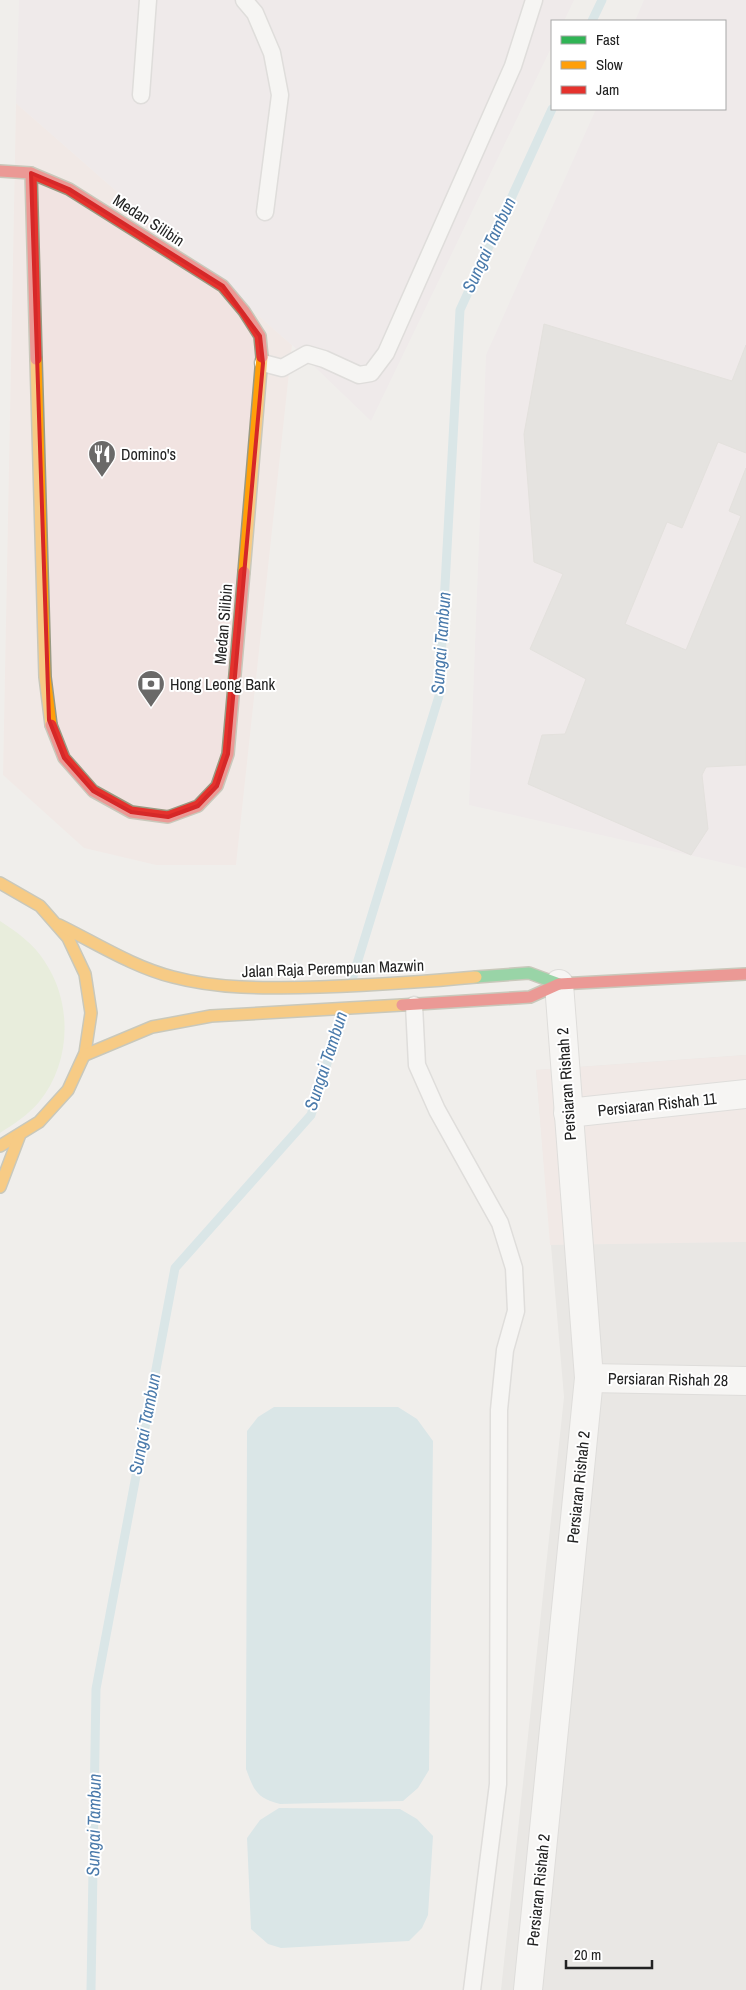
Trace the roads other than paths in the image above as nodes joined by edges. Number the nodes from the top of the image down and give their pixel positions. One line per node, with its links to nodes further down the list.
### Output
1 (148, 0): 4 (lane)
2 (244, 0): 7 (lane)
3 (534, 0): 8 (lane)
4 (141, 95)
5 (0, 171): 6 (main road, Medan Silibin)
6 (31, 173): 8 (main road, Medan Silibin); 8 (main road, Medan Silibin)
7 (265, 212)
8 (263, 363)
9 (5, 870): 11 (main road)
10 (0, 883): 11 (main road)
11 (19, 892): 12 (main road)
12 (59, 926): 14 (main road, Jalan Raja Perempuan Mazwin); 16 (main road)
13 (746, 974): 14 (main road, Jalan Raja Perempuan Mazwin)
14 (559, 984): 15 (main road, Jalan Raja Perempuan Mazwin); 18 (street, Persiaran Rishah 2)
15 (414, 1005): 16 (main road, Jalan Raja Perempuan Mazwin); 24 (lane)
16 (85, 1055): 19 (main road)
17 (746, 1094): 18 (street, Persiaran Rishah 11)
18 (568, 1113): 22 (street, Persiaran Rishah 2)
19 (20, 1137): 20 (main road); 21 (main road)
20 (0, 1146)
21 (0, 1187)
22 (590, 1378): 23 (street, Persiaran Rishah 28); 25 (street, Persiaran Rishah 2)
23 (746, 1381)
24 (472, 1990)
25 (528, 1990)

